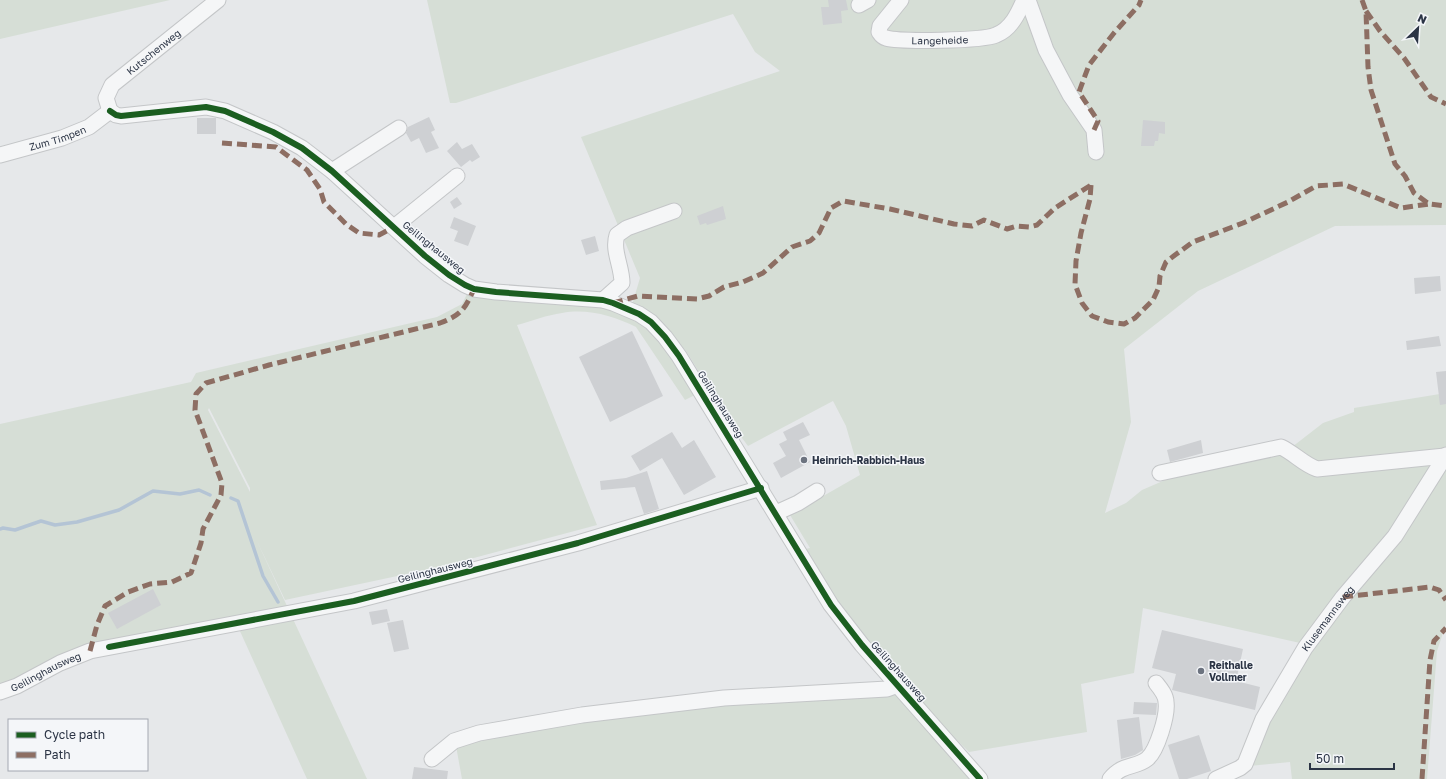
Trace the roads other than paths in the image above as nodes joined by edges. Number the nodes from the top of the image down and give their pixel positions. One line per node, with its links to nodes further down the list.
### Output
1 (218, 0): 5 (street, Kutschenweg)
2 (901, 0): 3 (street, Langeheide)
3 (1024, 0)
4 (1028, 0): 7 (street)
5 (110, 111): 8 (street, Zum Timpen); 9 (street, Geilinghausweg)
6 (399, 128): 9 (street)
7 (1096, 152)
8 (0, 155)
9 (332, 171): 12 (street, Geilinghausweg)
10 (457, 176): 12 (street)
11 (674, 212): 13 (street)
12 (394, 227): 13 (street, Geilinghausweg)
13 (603, 300): 16 (street, Geilinghausweg)
14 (1446, 455): 15 (street, Klusemannsweg); 25 (street, Klusemannsweg)
15 (1160, 473)
16 (761, 488): 18 (street, Geilinghausweg); 21 (street, Geilinghausweg)
17 (817, 491): 18 (street)
18 (776, 513): 20 (street, Geilinghausweg)
19 (1156, 683): 24 (street)
20 (898, 685): 22 (street, Geilinghausweg); 23 (street, Geilinghausweg)
21 (0, 692)
22 (432, 759)
23 (980, 779)
24 (1110, 779)
25 (1216, 779)

